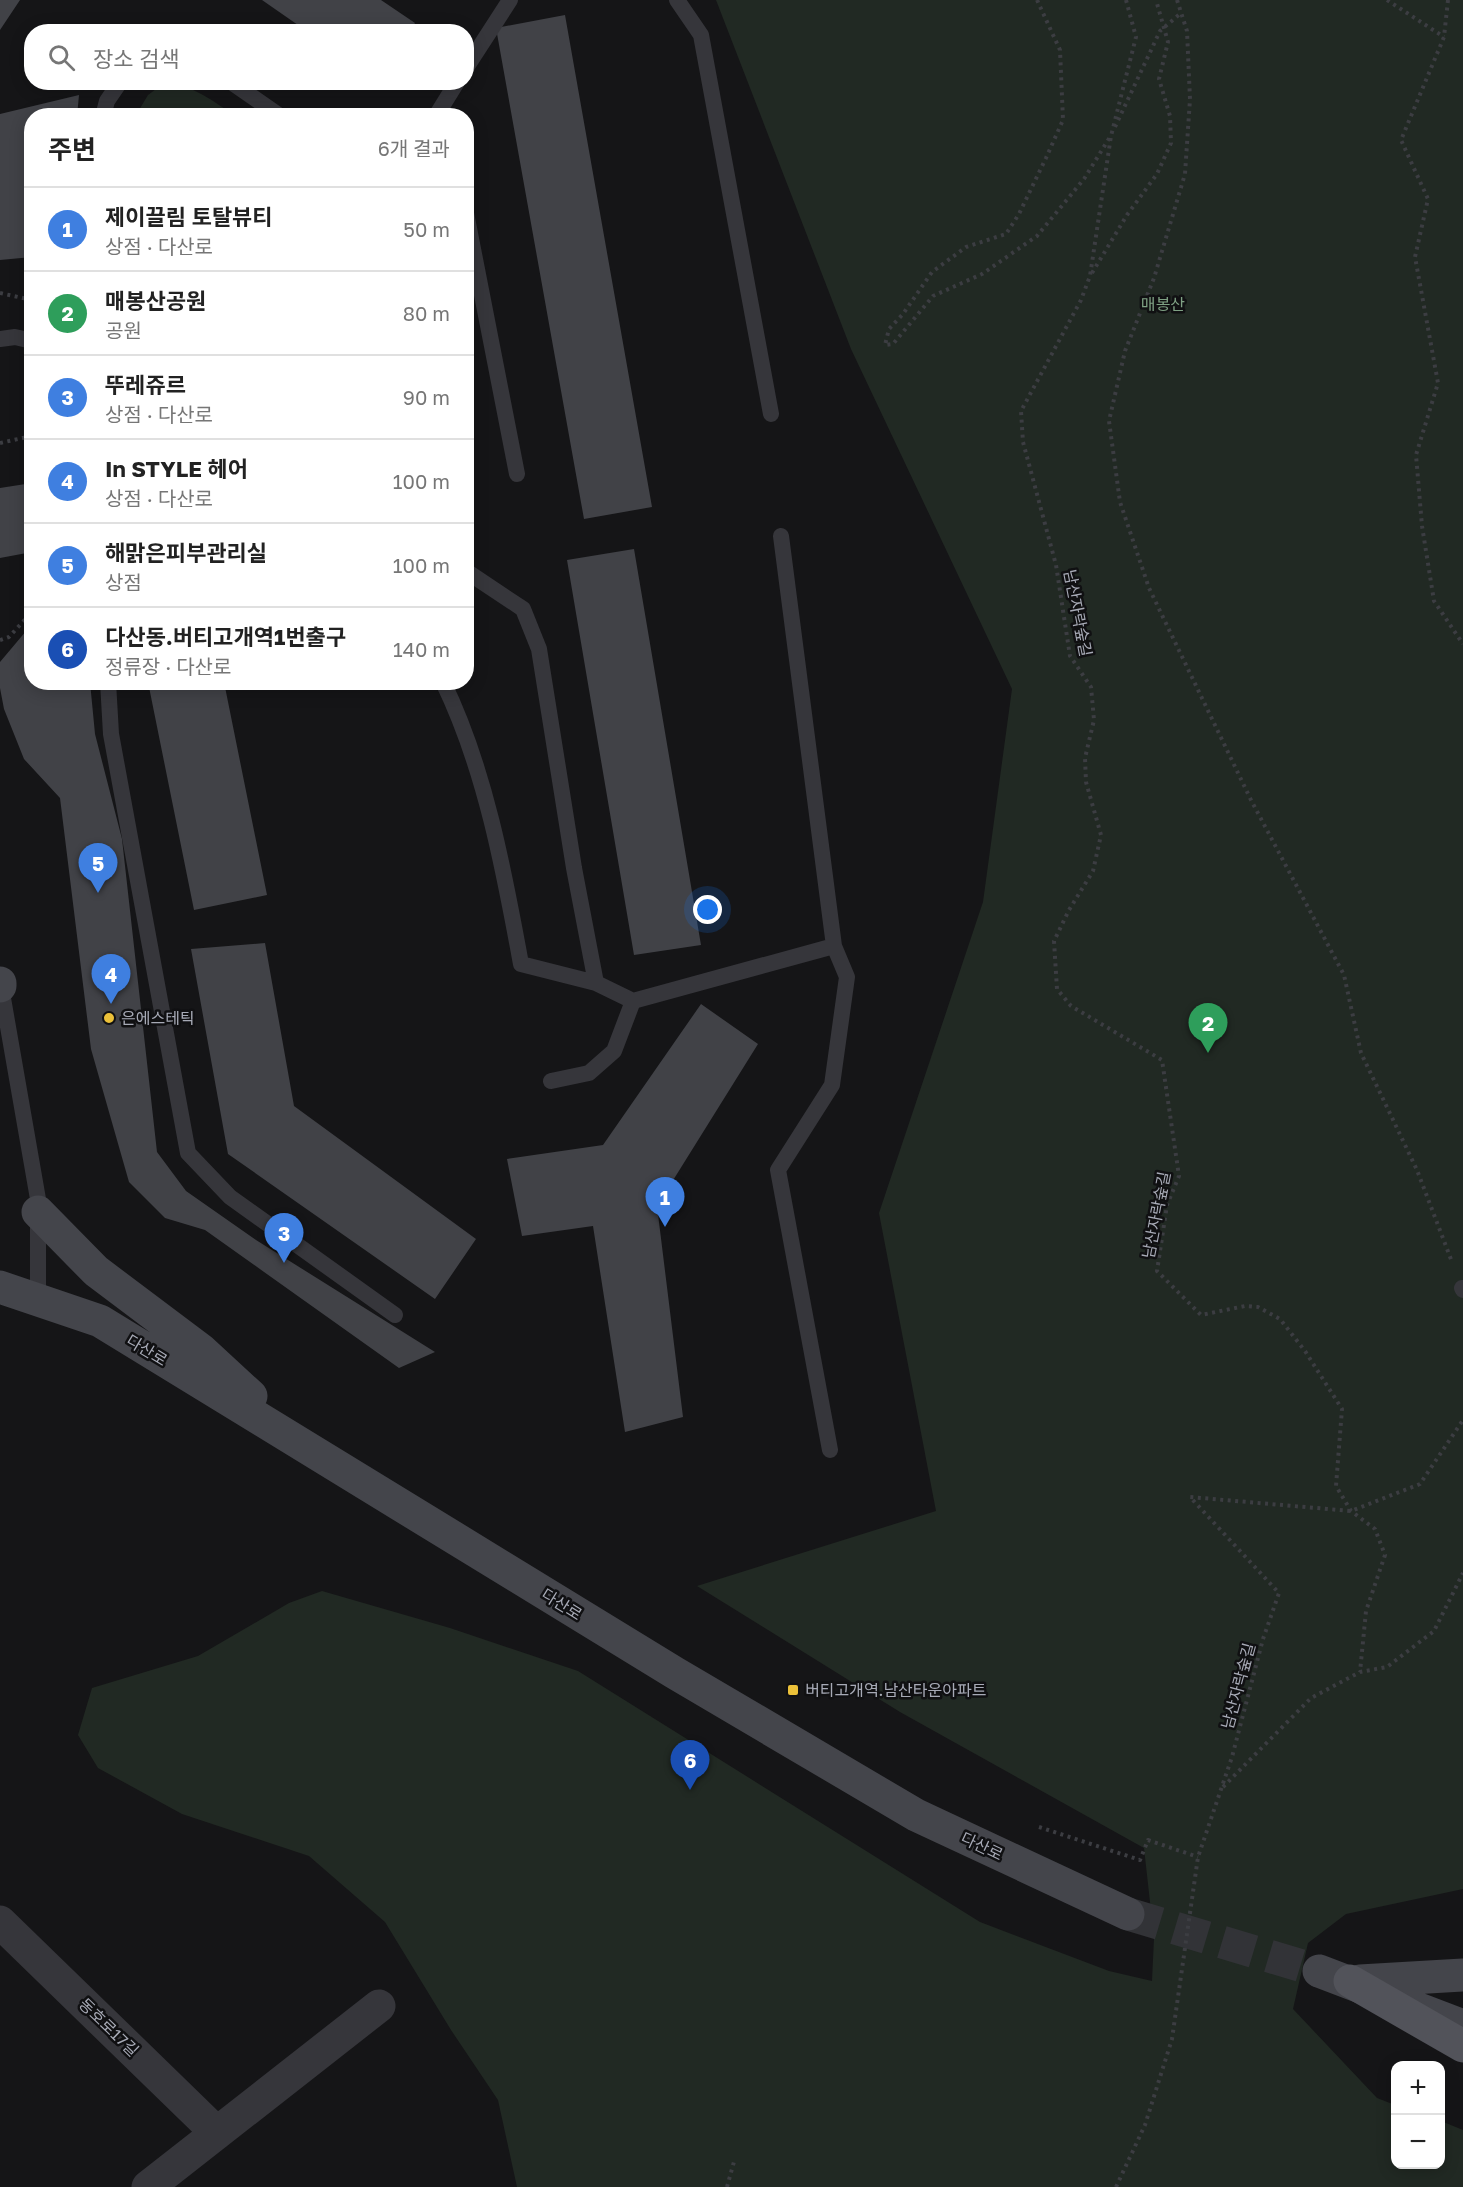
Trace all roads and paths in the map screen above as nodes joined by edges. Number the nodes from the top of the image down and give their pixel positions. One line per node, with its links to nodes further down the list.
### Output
1 (510, 0): 12 (lane)
2 (677, 0): 26 (lane)
3 (1037, 0): 19 (path, 남산자락숲길)
4 (1126, 0): 19 (path, 남산자락숲길)
5 (1156, 0): 10 (path)
6 (1177, 0): 9 (path)
7 (1387, 0): 11 (path)
8 (1448, 0): 11 (path)
9 (1181, 13): 10 (path); 44 (path)
10 (1165, 28): 19 (path); 21 (path)
11 (1444, 37): 34 (path)
12 (474, 56)
13 (115, 90): 16 (lane)
14 (243, 90): 17 (lane)
15 (453, 90): 18 (lane)
16 (105, 108)
17 (268, 108)
18 (441, 108)
19 (1111, 136): 21 (path, 남산자락숲길)
20 (474, 254): 29 (lane)
21 (1090, 276): 50 (path, 남산자락숲길)
22 (0, 292): 23 (path)
23 (24, 298)
24 (0, 339): 25 (lane)
25 (24, 339)
26 (771, 414)
27 (24, 438): 28 (path)
28 (0, 442)
29 (517, 474)
30 (781, 536): 37 (lane)
31 (474, 576): 39 (lane)
32 (24, 621): 33 (path)
33 (0, 640)
34 (1463, 644)
35 (108, 690): 46 (lane)
36 (447, 690): 39 (lane)
37 (834, 946): 40 (lane); 49 (lane)
38 (0, 983): 42 (lane)
39 (596, 983): 40 (lane)
40 (633, 1001): 41 (lane)
41 (550, 1081)
42 (38, 1212): 45 (lane); 48 (main road)
43 (0, 1287): 45 (main road, 다산로)
44 (1462, 1289)
45 (38, 1300): 48 (main road, 다산로)
46 (394, 1315)
47 (1463, 1420): 50 (path)
48 (306, 1446): 56 (main road, 다산로)
49 (830, 1450)
50 (1351, 1511): 52 (path); 53 (path, 남산자락숲길)
51 (1463, 1573): 52 (path)
52 (1360, 1672): 53 (path)
53 (1221, 1789): 55 (path, 남산자락숲길)
54 (1038, 1827): 55 (path)
55 (1198, 1857): 68 (path, 남산자락숲길)
56 (1128, 1914)
57 (0, 1922): 64 (street, 동호로17길)
58 (1319, 1971): 60 (main road)
59 (1463, 1975): 60 (main road)
60 (1350, 1981): 62 (main road); 63 (main road)
61 (379, 2006): 64 (street)
62 (1463, 2026)
63 (1463, 2046)
64 (217, 2133): 66 (street)
65 (735, 2158): 67 (path)
66 (148, 2187)
67 (727, 2187)
68 (1116, 2187)

